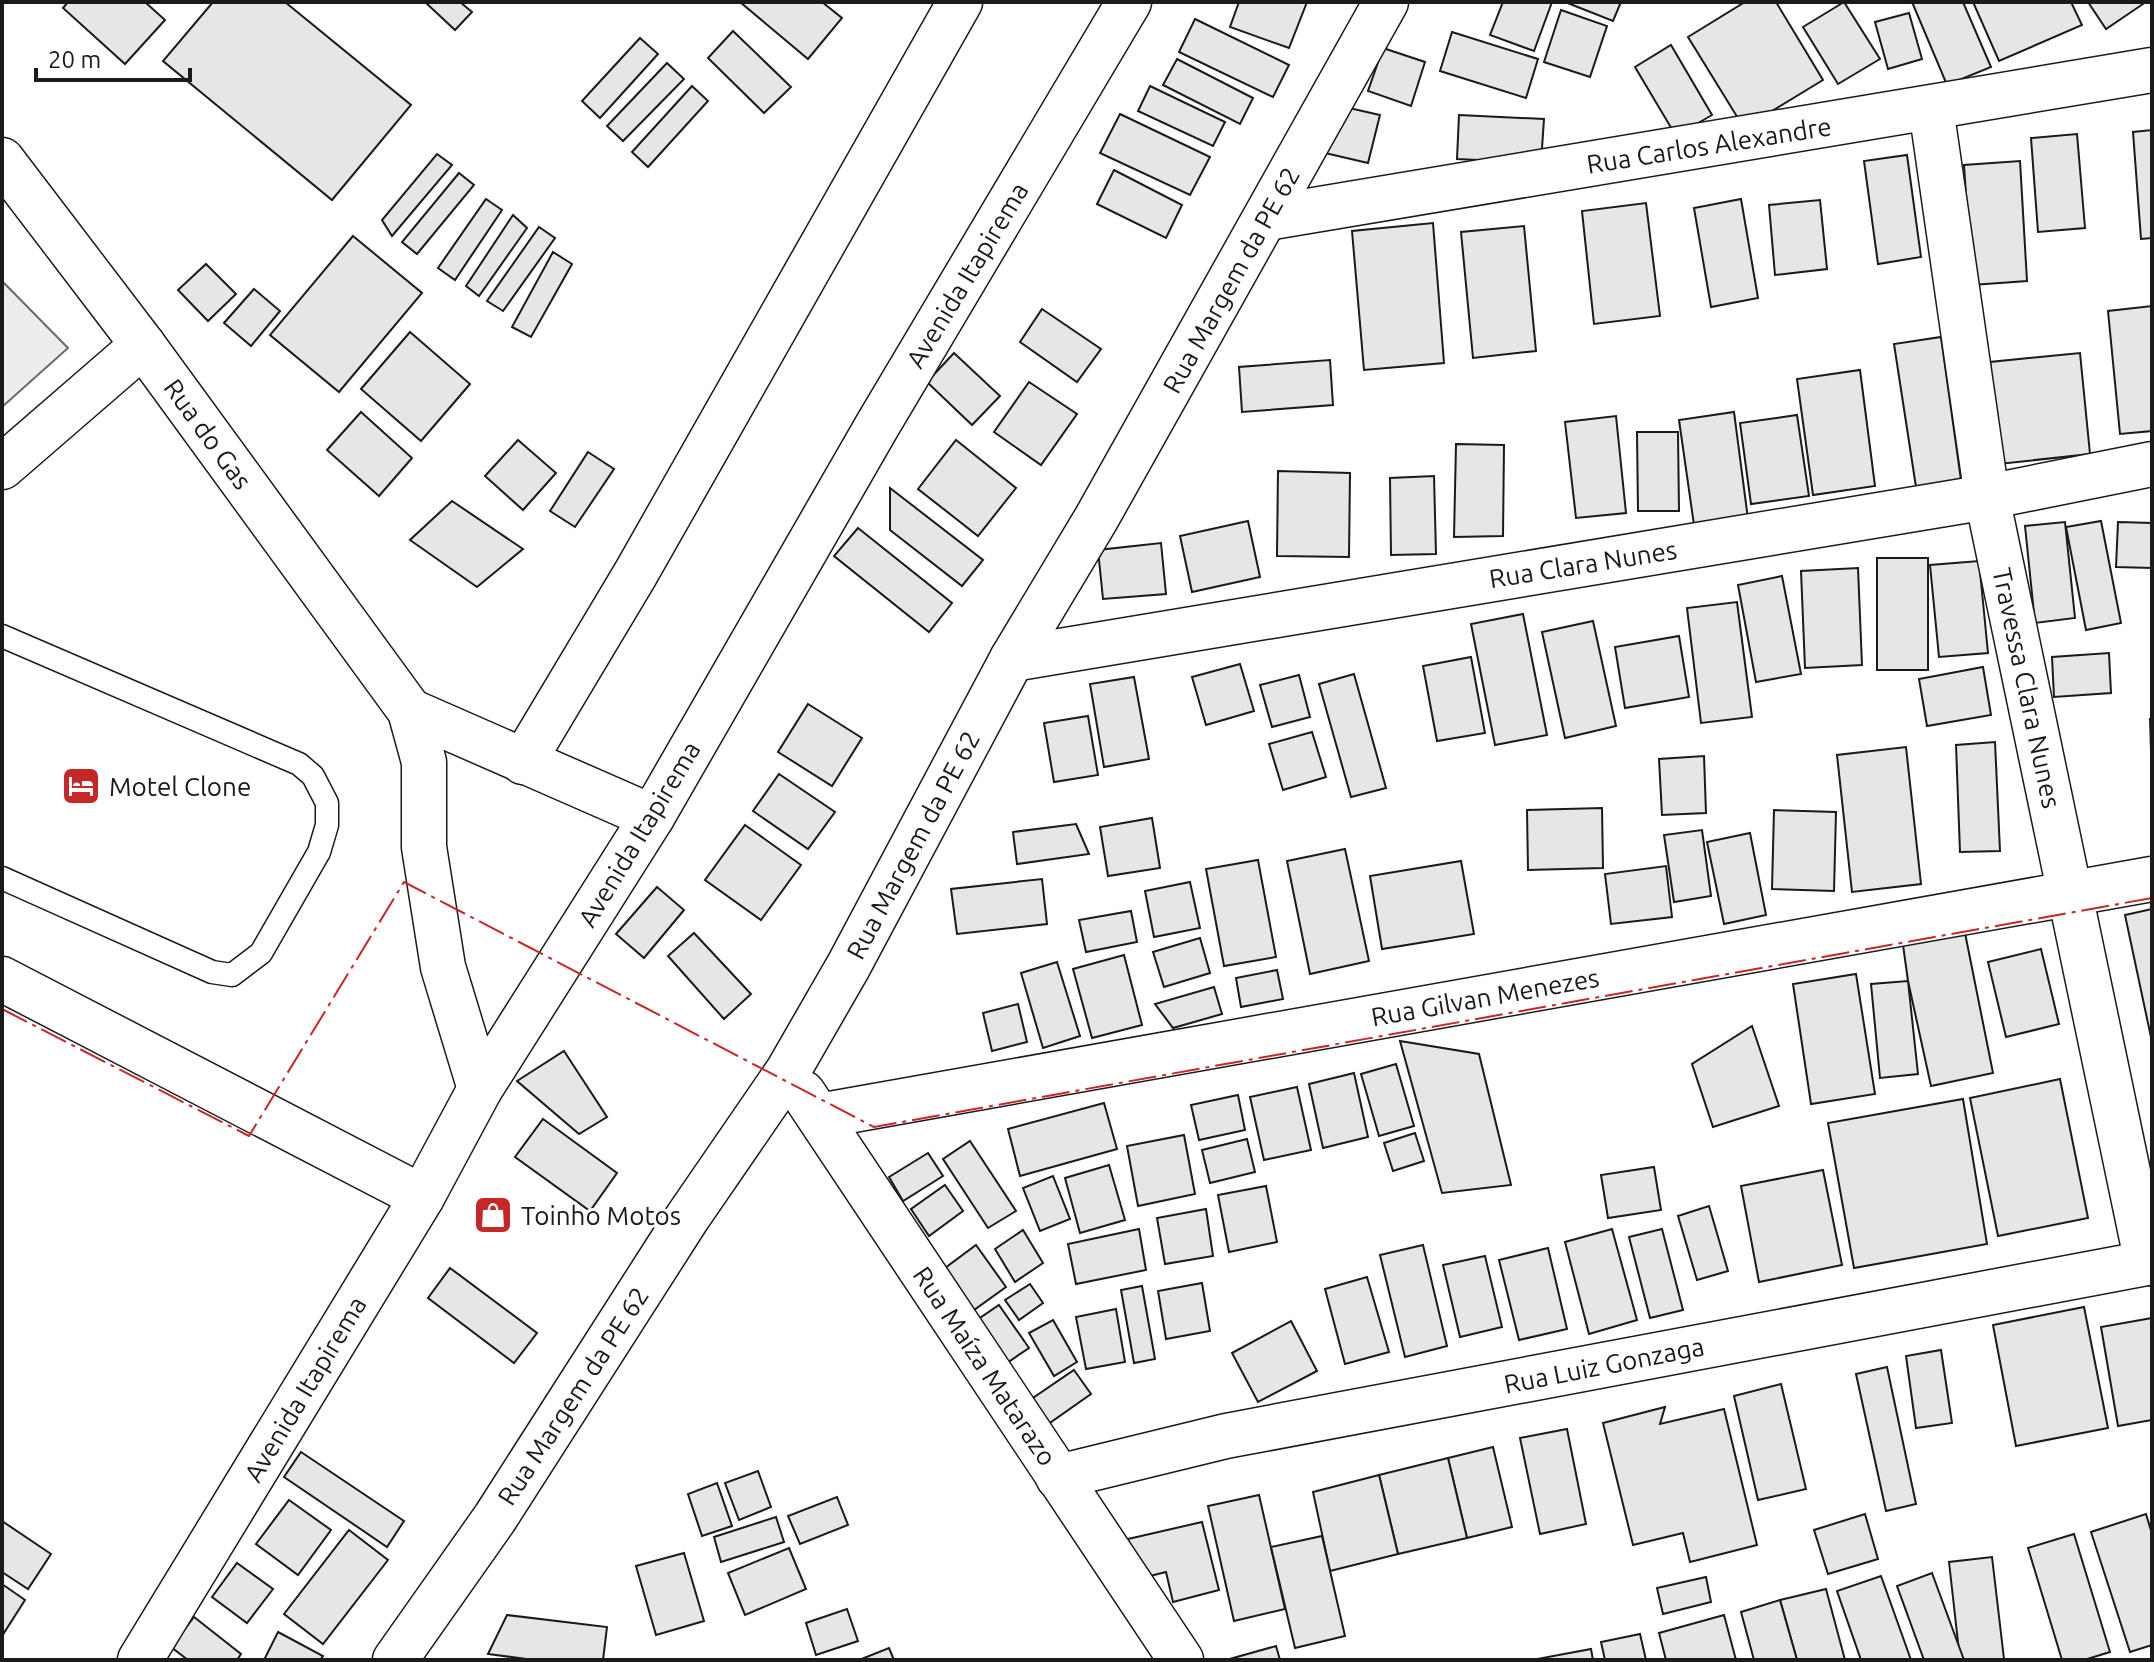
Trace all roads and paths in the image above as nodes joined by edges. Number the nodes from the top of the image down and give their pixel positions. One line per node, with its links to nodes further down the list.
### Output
1 (960, 2): 15 (street)
2 (1386, 2): 7 (street, Rua Margem da PE 62)
3 (1125, 4): 16 (street, Avenida Itapirema)
4 (2152, 70): 5 (street, Rua Carlos Alexandre)
5 (1931, 108): 7 (street, Rua Carlos Alexandre); 11 (street, Travessa Clara Nunes)
6 (2, 160): 8 (street, Rua do Gas)
7 (1266, 218): 13 (street, Rua Margem da PE 62)
8 (143, 345): 10 (street); 14 (street, Rua do Gas)
9 (2152, 464): 11 (street, Rua Clara Nunes)
10 (2, 467)
11 (1987, 497): 13 (street, Rua Clara Nunes); 19 (street, Travessa Clara Nunes)
12 (2, 636): 17 (lane)
13 (1012, 659): 21 (street, Rua Margem da PE 62)
14 (410, 711): 15 (street, Rua do Gas); 22 (street, Rua do Gas)
15 (523, 762): 16 (street, Rua do Gas)
16 (652, 817): 22 (street, Avenida Itapirema)
17 (2, 878)
18 (2152, 879): 19 (street, Rua Gilvan Menezes)
19 (2070, 892): 23 (street, Rua Gilvan Menezes); 25 (street, Travessa Clara Nunes)
20 (2, 979): 24 (street)
21 (788, 1071): 23 (street, Rua Maíza Matarazo); 28 (street, Rua Margem da PE 62)
22 (480, 1089): 24 (street, Avenida Itapirema)
23 (819, 1116): 26 (street, Rua Maíza Matarazo)
24 (422, 1197): 27 (street, Avenida Itapirema)
25 (2149, 1263): 26 (street, Rua Luiz Gonzaga)
26 (1058, 1477): 29 (street, Rua Maíza Matarazo)
27 (140, 1660)
28 (395, 1660)
29 (1181, 1660)

